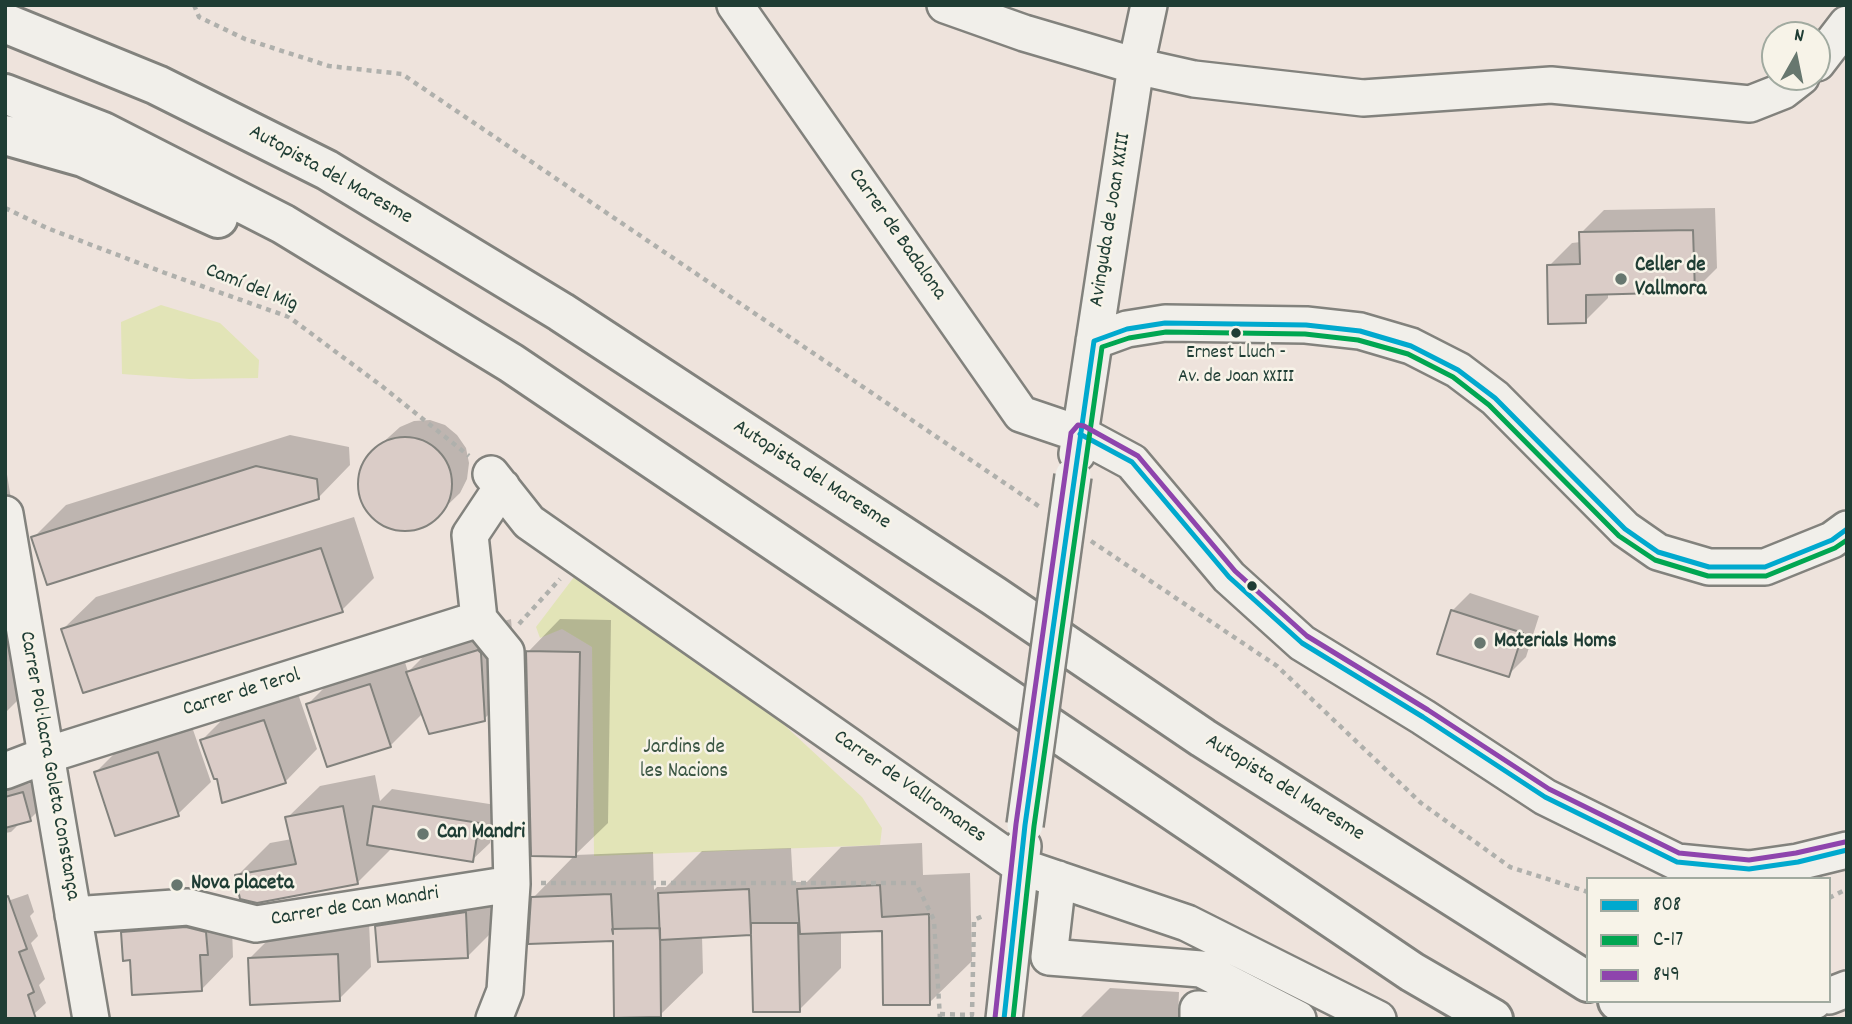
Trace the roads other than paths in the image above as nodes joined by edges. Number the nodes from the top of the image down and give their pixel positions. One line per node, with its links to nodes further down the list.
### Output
1 (734, 5): 15 (street, Carrer de Badalona)
2 (945, 5): 5 (street)
3 (1149, 5): 9 (street, Avinguda de Joan XXIII)
4 (1830, 5): 6 (street)
5 (1020, 19): 9 (street)
6 (1847, 22): 8 (street)
7 (5, 23): 19 (highway, Autopista del Maresme)
8 (1831, 44)
9 (1136, 66): 10 (street); 14 (street, Avinguda de Joan XXIII)
10 (1783, 91)
11 (5, 94): 13 (highway)
12 (5, 135): 13 (highway)
13 (283, 224): 41 (highway)
14 (1094, 341): 15 (street, Avinguda de Joan XXIII); 17 (street)
15 (1080, 434): 22 (street, Carrer de Badalona); 23 (street, Avinguda de Joan XXIII, bridge)
16 (5, 514): 20 (street, Carrer Pol·lacra Goleta Constança)
17 (1847, 529)
18 (489, 631): 20 (street, Carrer de Terol); 23 (street, Carrer de Vallromanes); 25 (street)
19 (1203, 738): 28 (highway); 30 (highway, Autopista del Maresme)
20 (47, 755): 21 (street, Carrer de Terol); 26 (street, Carrer Pol·lacra Goleta Constança)
21 (5, 771)
22 (1847, 849)
23 (1023, 867): 24 (street, Carrer de Vallromanes); 38 (street, Avinguda de Joan XXIII)
24 (1058, 879): 27 (street, Carrer de Vallromanes); 29 (street)
25 (512, 884): 26 (street, Carrer de Can Mandri); 37 (street)
26 (73, 915): 36 (street, Carrer Pol·lacra Goleta Constança)
27 (1186, 923): 29 (street); 40 (street, Carrer de Vallromanes)
28 (1586, 958)
29 (1201, 969): 34 (street)
30 (1586, 981)
31 (1621, 1003): 42 (highway)
32 (1670, 1003): 35 (highway)
33 (1808, 1003): 35 (street)
34 (1297, 1018): 39 (street)
35 (1720, 1018)
36 (91, 1019)
37 (494, 1019)
38 (1004, 1019)
39 (1198, 1019)
40 (1378, 1019)
41 (1493, 1019)
42 (1646, 1019)

